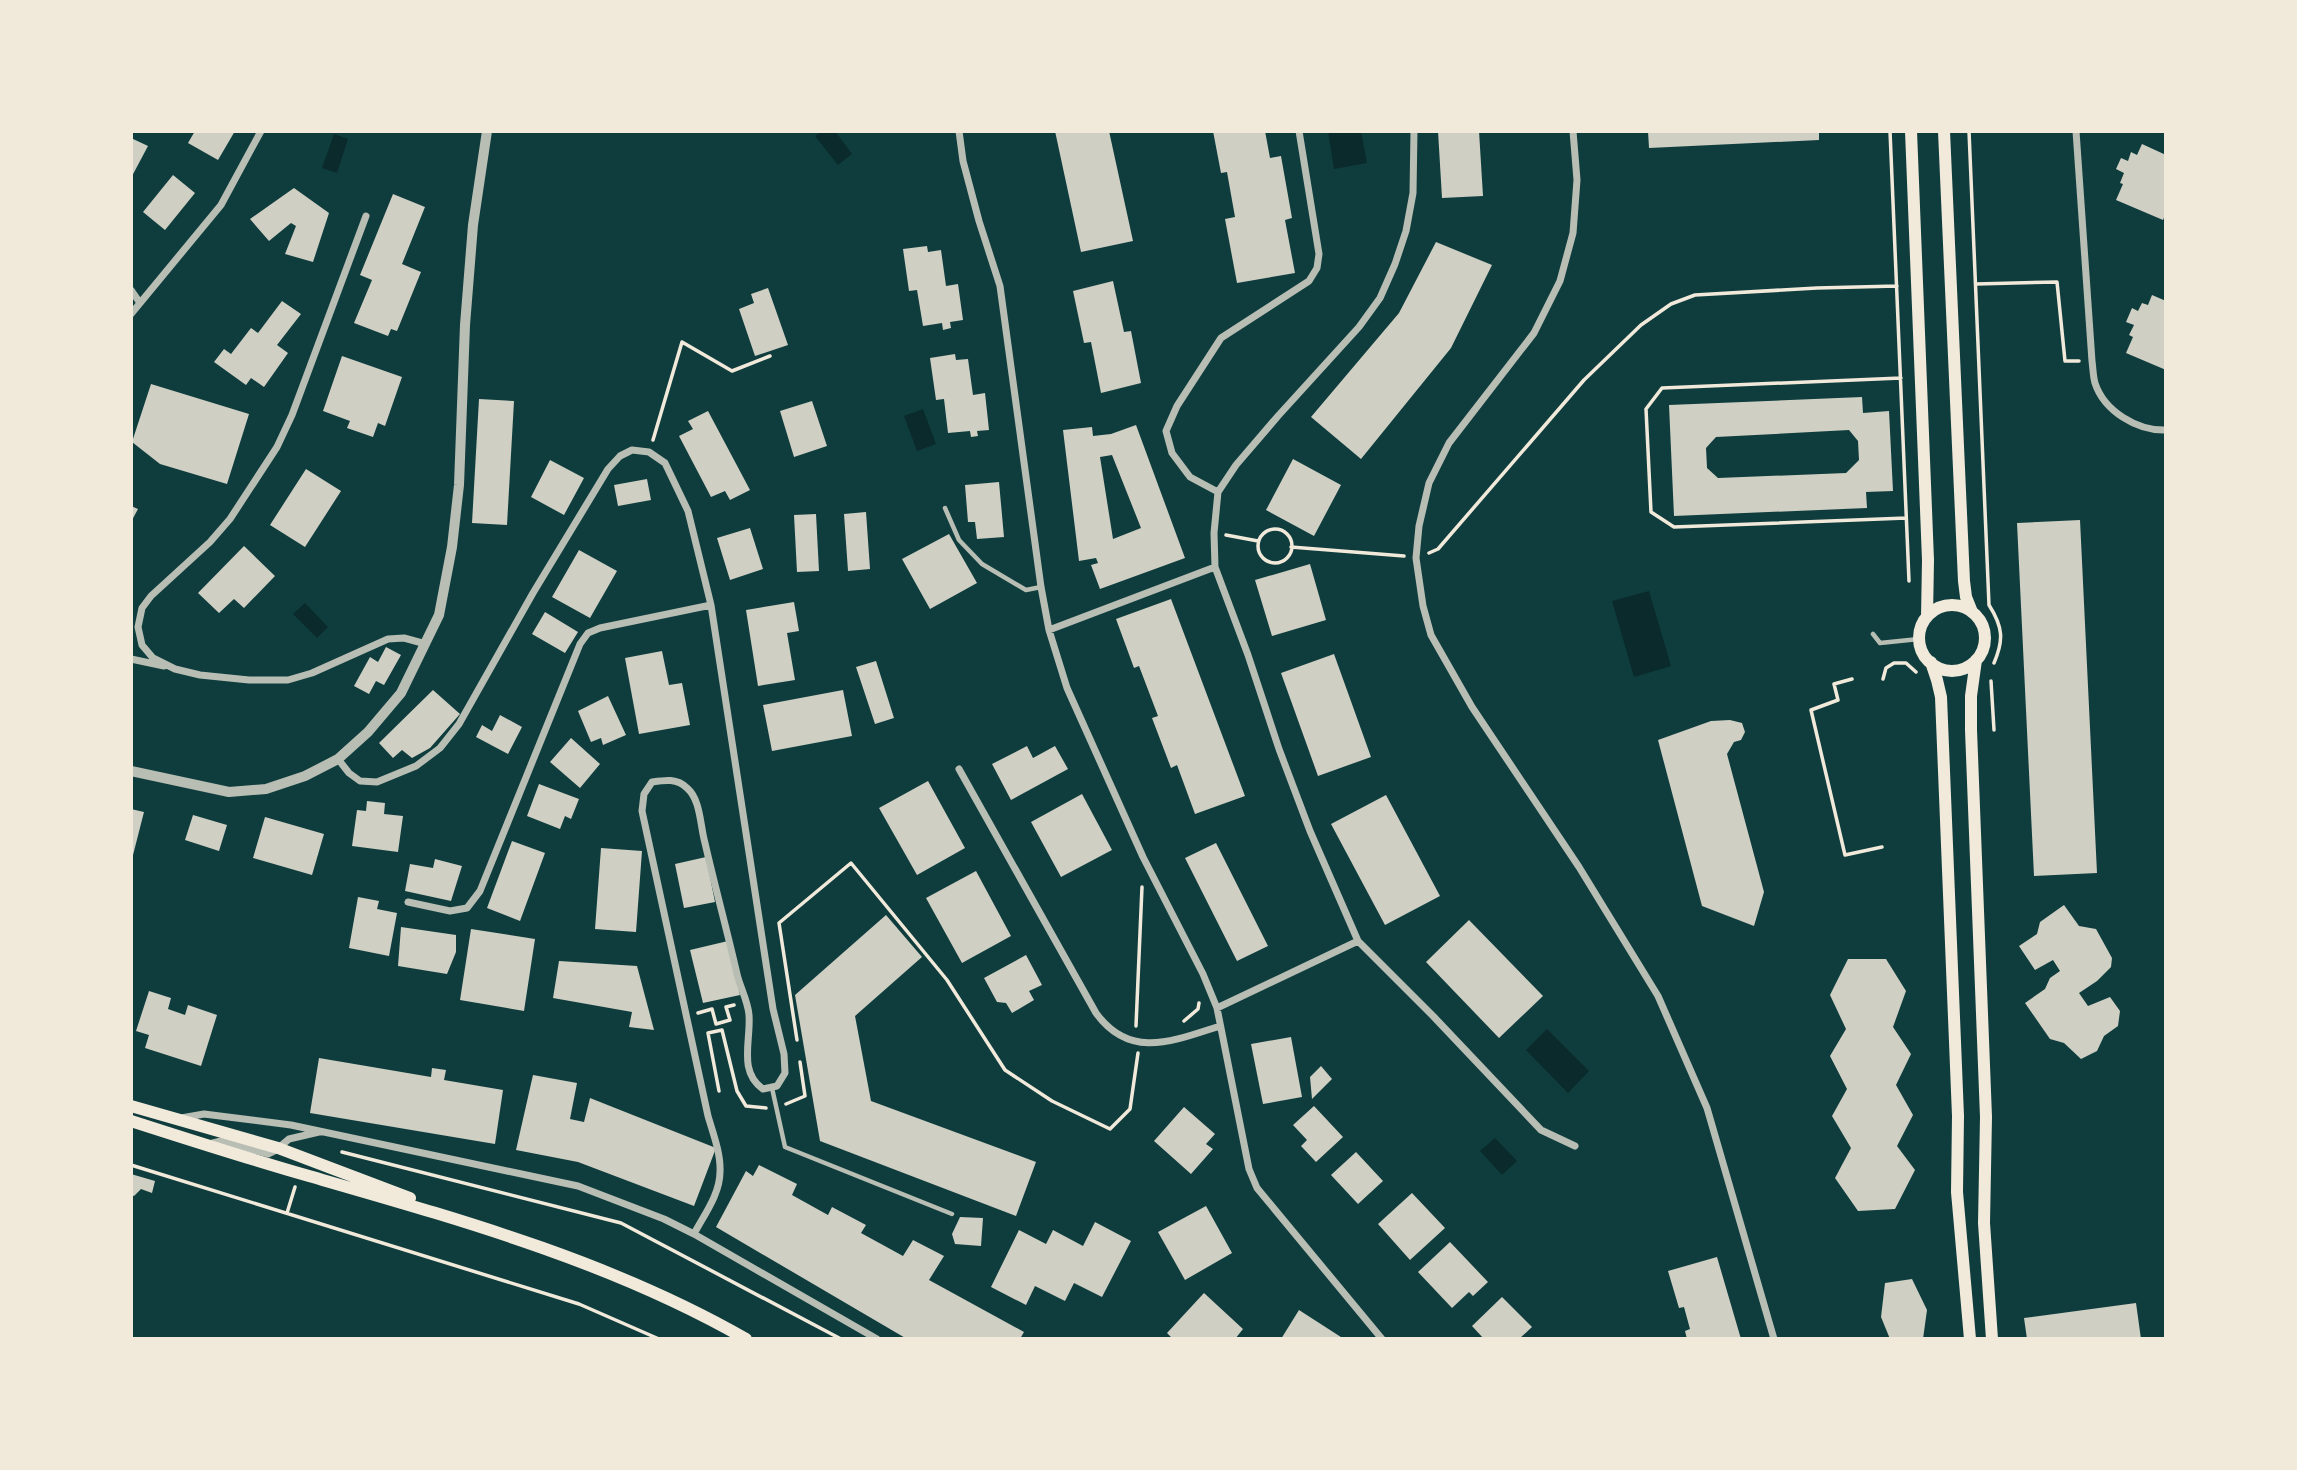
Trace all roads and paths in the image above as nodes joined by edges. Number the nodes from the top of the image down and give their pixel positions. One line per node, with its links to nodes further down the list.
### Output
1 (261, 131): 16 (street)
2 (487, 131): 39 (street)
3 (959, 131): 32 (street)
4 (1299, 131): 23 (street)
5 (1414, 131): 23 (street)
6 (1573, 131): 29 (street)
7 (1890, 131): 14 (path)
8 (1911, 131): 35 (main road)
9 (1944, 131): 34 (main road)
10 (1969, 131): 13 (path)
11 (2076, 131): 19 (street)
12 (366, 216): 44 (street)
13 (1976, 284): 19 (path); 43 (path)
14 (1897, 286): 20 (path); 29 (path)
15 (131, 290): 16 (street)
16 (140, 303): 17 (street)
17 (131, 314)
18 (770, 356): 22 (path)
19 (2092, 360): 21 (street)
20 (1901, 378): 25 (path); 25 (path)
21 (2166, 430)
22 (649, 452): 33 (street); 50 (street)
23 (1219, 492): 26 (street)
24 (945, 508): 32 (lane)
25 (1906, 518): 31 (path)
26 (1214, 533): 27 (path); 30 (street)
27 (1258, 541): 28 (path); 28 (path)
28 (1291, 547): 29 (path)
29 (1416, 558): 90 (street)
30 (1215, 567): 36 (street); 56 (street)
31 (1910, 585)
32 (1041, 587): 36 (street)
33 (711, 605): 55 (street); 67 (street)
34 (1972, 612): 35 (main road); 41 (main road)
35 (1927, 617): 38 (main road)
36 (1049, 630): 59 (street)
37 (1873, 634): 38 (lane)
38 (1919, 639): 42 (main road)
39 (426, 644): 44 (street); 50 (street)
40 (131, 659): 44 (street)
41 (1976, 660): 42 (main road); 92 (main road)
42 (1931, 662): 91 (main road)
43 (1993, 665)
44 (175, 669)
45 (1990, 674): 49 (path)
46 (1852, 678): 53 (path)
47 (1920, 678): 48 (path)
48 (1883, 679)
49 (1994, 730)
50 (338, 759): 52 (street)
51 (959, 769): 61 (street)
52 (131, 771)
53 (1882, 847)
54 (1148, 890): 63 (path)
55 (408, 902)
56 (1358, 941): 59 (street); 77 (street)
57 (1200, 997): 60 (path)
58 (746, 1002): 62 (path); 62 (street); 67 (street)
59 (1217, 1008): 61 (street)
60 (1177, 1026)
61 (1220, 1026): 89 (street)
62 (690, 1030): 84 (street)
63 (1136, 1031)
64 (797, 1043): 65 (path)
65 (1139, 1052)
66 (799, 1056): 70 (path)
67 (772, 1088): 70 (lane)
68 (720, 1100): 70 (path)
69 (131, 1106): 71 (main road)
70 (777, 1109): 82 (lane)
71 (177, 1119): 73 (street); 75 (main road)
72 (131, 1121): 76 (main road)
73 (276, 1123): 74 (street); 75 (street)
74 (322, 1132): 75 (street); 84 (street)
75 (282, 1144): 76 (street); 83 (main road)
76 (205, 1145): 80 (main road)
77 (1575, 1146)
78 (339, 1151): 87 (path)
79 (131, 1165): 81 (path)
80 (298, 1173): 81 (path); 83 (main road)
81 (287, 1213): 85 (path)
82 (952, 1214)
83 (469, 1223): 86 (main road)
84 (694, 1234): 88 (street)
85 (659, 1339)
86 (746, 1339)
87 (841, 1339)
88 (877, 1339)
89 (1382, 1339)
90 (1774, 1339)
91 (1970, 1339)
92 (1992, 1339)

